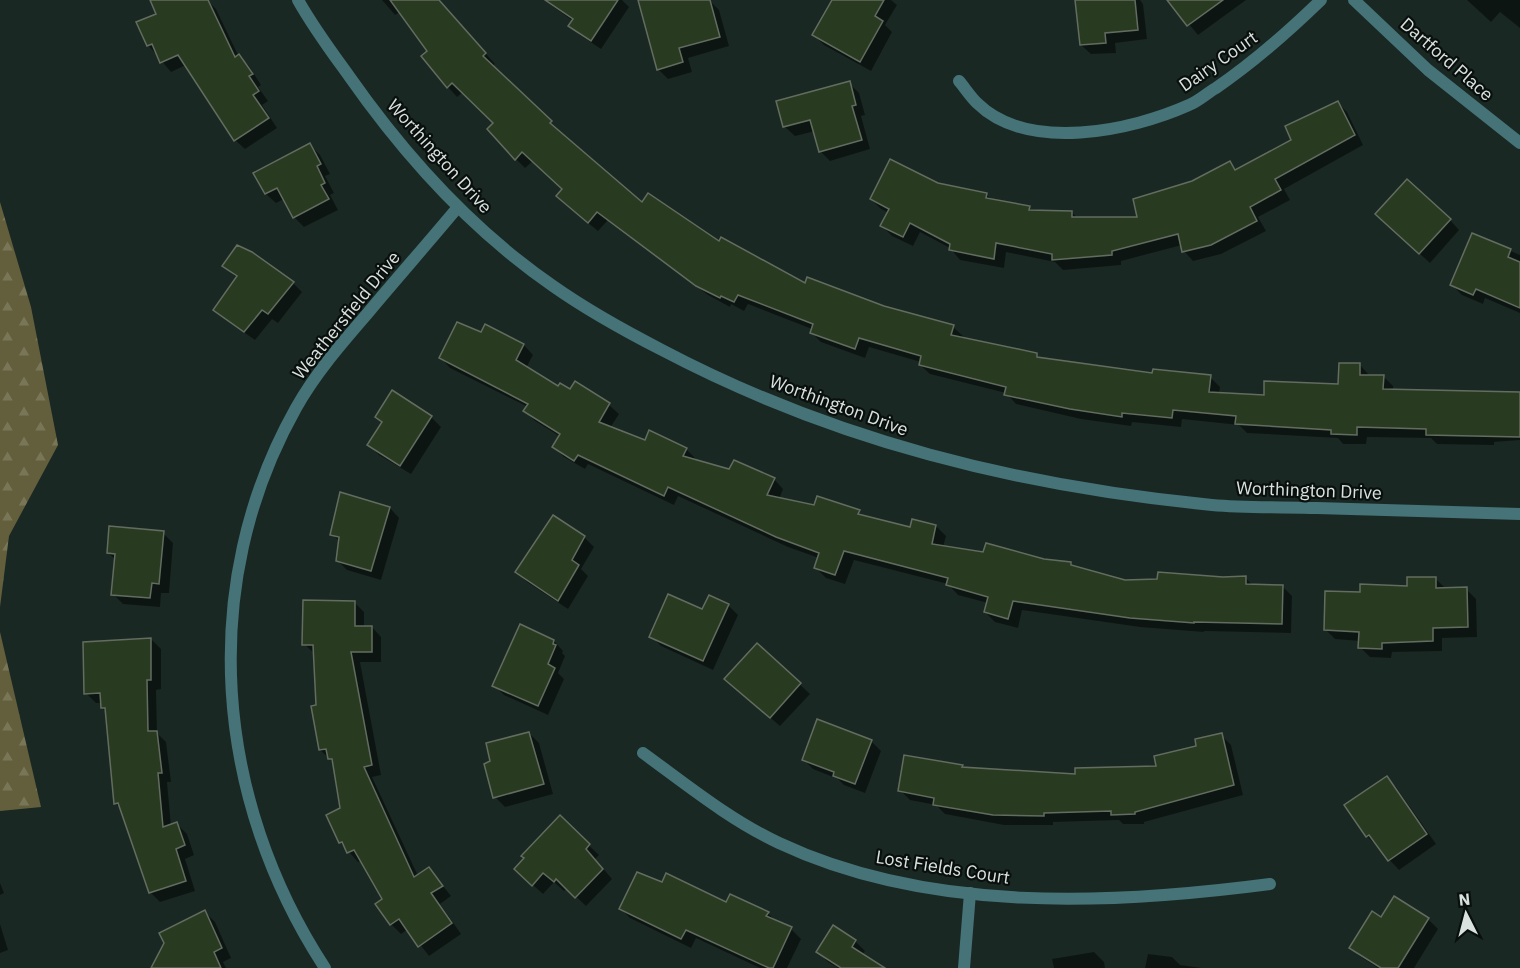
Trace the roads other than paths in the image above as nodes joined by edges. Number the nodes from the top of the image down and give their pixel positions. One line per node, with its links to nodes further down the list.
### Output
1 (298, 0): 6 (street, Worthington Drive)
2 (1321, 0): 4 (street, Dairy Court)
3 (1354, 0): 5 (street, Dartford Place)
4 (959, 81)
5 (1520, 143)
6 (458, 207): 7 (street, Worthington Drive); 11 (street, Weathersfield Drive)
7 (1520, 514)
8 (643, 753): 10 (street, Lost Fields Court)
9 (1269, 884): 10 (street, Lost Fields Court)
10 (970, 893): 12 (street)
11 (325, 968)
12 (964, 968)

